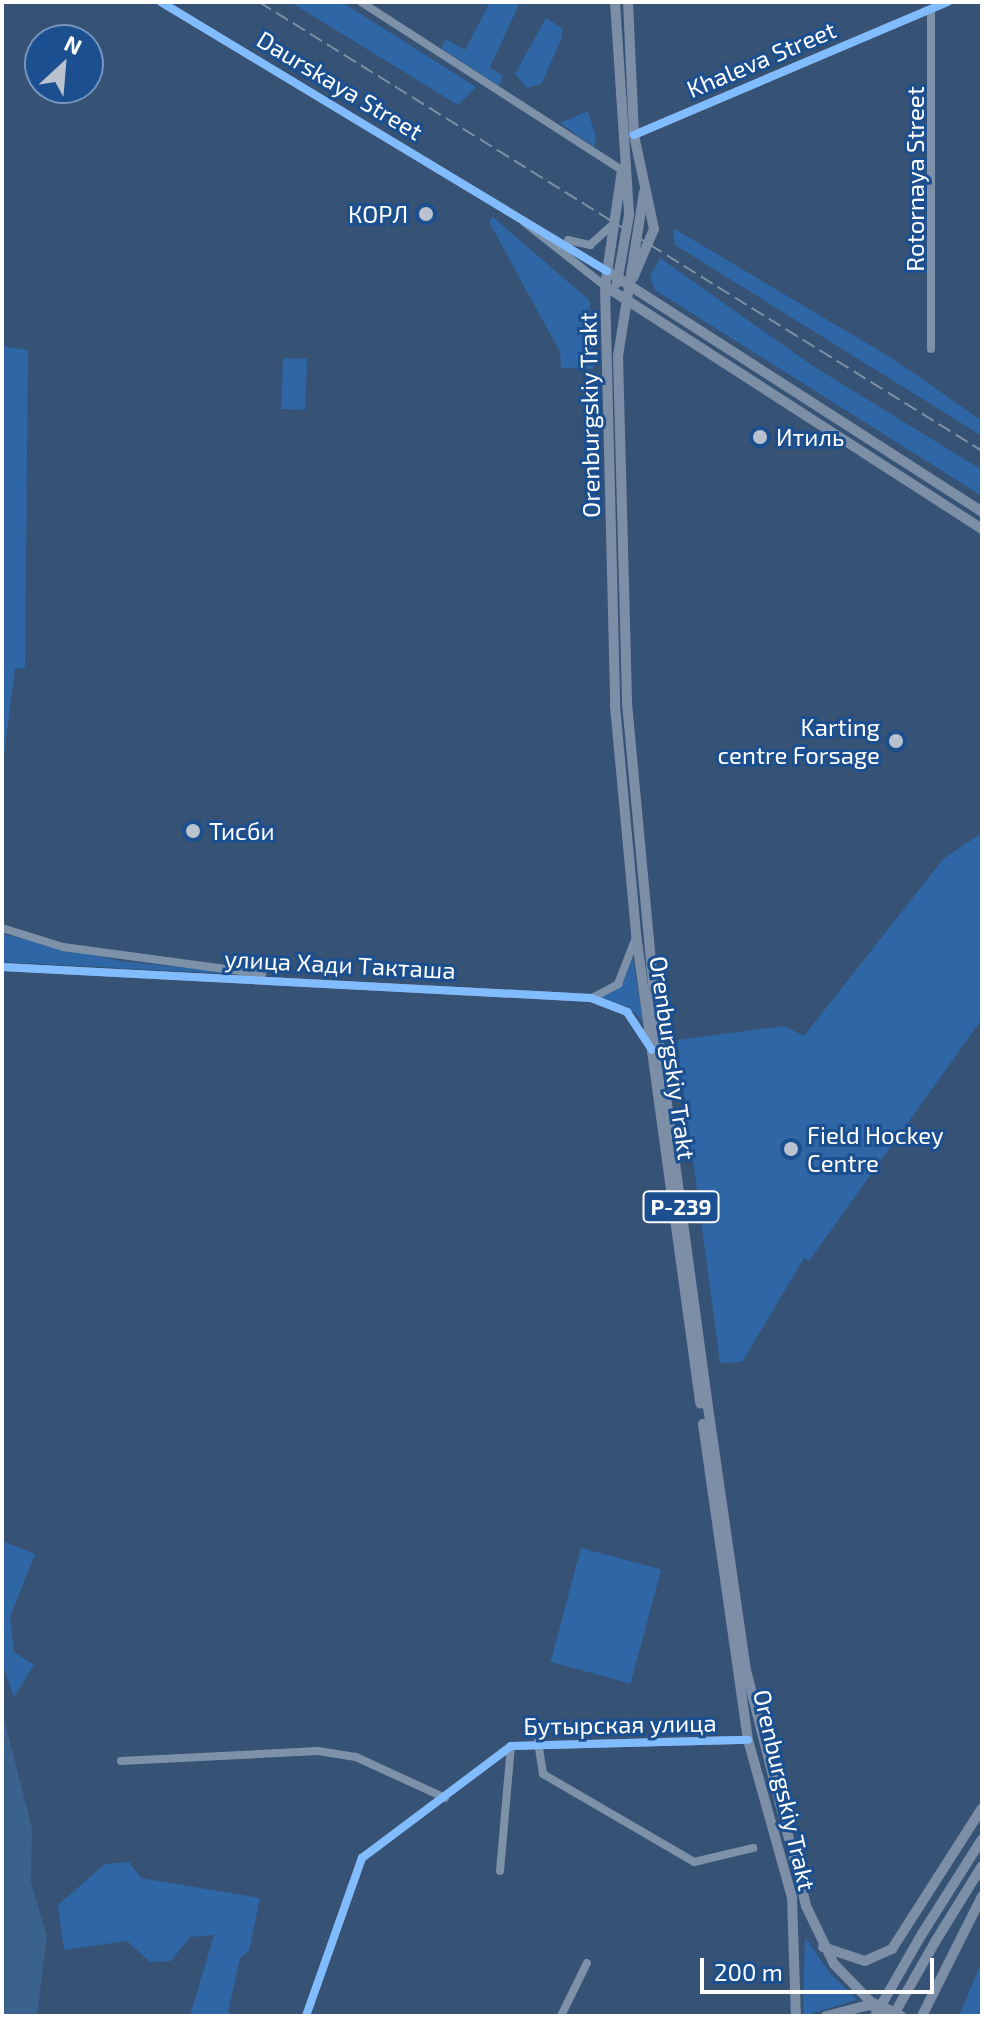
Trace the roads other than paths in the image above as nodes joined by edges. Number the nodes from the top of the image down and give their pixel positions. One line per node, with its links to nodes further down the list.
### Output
1 (161, 2): 9 (street, Daurskaya Street)
2 (361, 2): 8 (street)
3 (615, 2): 8 (main road)
4 (628, 2): 7 (main road, Orenburgskiy Trakt)
5 (948, 2): 6 (street, Khaleva Street)
6 (931, 9): 7 (street, Khaleva Street); 17 (street, Rotornaya Street)
7 (634, 135): 15 (main road, Orenburgskiy Trakt)
8 (622, 170): 10 (main road, Orenburgskiy Trakt); 13 (main road)
9 (498, 202): 11 (street, Daurskaya Street); 14 (street, Daurskaya Street)
10 (611, 226): 11 (street); 12 (main road, Orenburgskiy Trakt)
11 (550, 233): 12 (street, Daurskaya Street)
12 (607, 271): 13 (main road, Daurskaya Street); 14 (main road, Orenburgskiy Trakt)
13 (617, 278): 15 (main road, Daurskaya Street); 16 (main road)
14 (605, 286): 16 (main road, Daurskaya Street); 23 (main road, Orenburgskiy Trakt / Р-239)
15 (629, 287): 16 (main road, Orenburgskiy Trakt); 18 (main road, Daurskaya Street)
16 (627, 303): 20 (main road, Daurskaya Street); 39 (main road, Orenburgskiy Trakt / Р-239)
17 (931, 349)
18 (971, 505): 19 (main road, Daurskaya Street); 20 (main road)
19 (982, 512)
20 (963, 518): 21 (main road, Daurskaya Street)
21 (982, 529)
22 (2, 928): 25 (street, улица Хади Такташа)
23 (636, 934): 26 (street); 27 (main road, Orenburgskiy Trakt / Р-239)
24 (2, 967): 25 (street, улица Хади Такташа)
25 (278, 977): 26 (street, улица Хади Такташа)
26 (591, 998): 27 (street, улица Хади Такташа)
27 (652, 1050): 28 (main road, Orenburgskiy Trakt / Р-239)
28 (748, 1740): 29 (street, Бутырская улица); 44 (main road, Orenburgskiy Trakt / Р-239)
29 (538, 1742): 30 (street, Бутырская улица); 35 (street)
30 (511, 1746): 32 (street, Бутырская улица); 37 (street)
31 (121, 1761): 32 (street)
32 (446, 1798): 42 (street, Бутырская улица)
33 (982, 1808): 39 (main road)
34 (982, 1839): 46 (main road, bridge)
35 (753, 1848)
36 (982, 1866): 41 (main road, bridge)
37 (500, 1871)
38 (982, 1896): 47 (main road)
39 (821, 1946): 41 (main road, Orenburgskiy Trakt / Р-239)
40 (587, 1963): 43 (street)
41 (896, 2015): 45 (main road)
42 (306, 2016)
43 (561, 2016)
44 (796, 2016)
45 (826, 2016)
46 (875, 2016)
47 (922, 2016)

